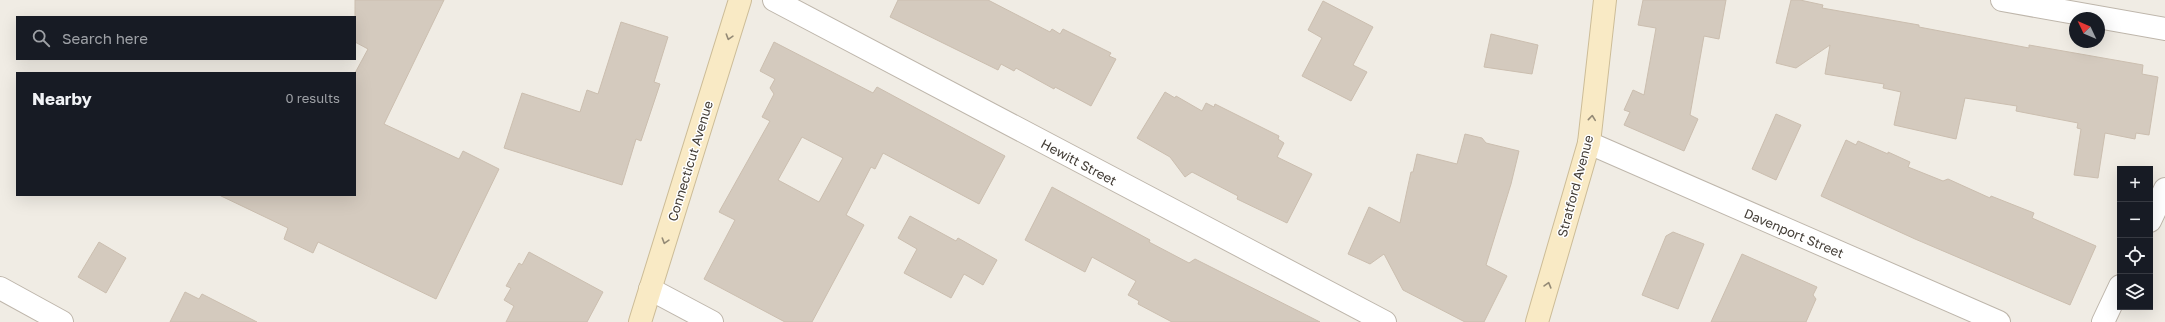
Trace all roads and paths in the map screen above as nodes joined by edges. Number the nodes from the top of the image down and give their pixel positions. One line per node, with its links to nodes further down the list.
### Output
1 (740, 0): 10 (main road, Connecticut Avenue, one-way to 10)
2 (774, 0): 15 (street, Hewitt Street)
3 (1605, 0): 6 (main road, Stratford Avenue, one-way to 3)
4 (2002, 0): 5 (street)
5 (2165, 29)
6 (1589, 143): 16 (main road, Stratford Avenue, one-way to 6); 17 (street, Davenport Street)
7 (2165, 189): 8 (street)
8 (2153, 215)
9 (0, 288): 12 (street)
10 (650, 289): 13 (main road, Connecticut Avenue); 14 (street)
11 (2117, 292): 18 (street)
12 (62, 322)
13 (640, 322)
14 (712, 322)
15 (1385, 322)
16 (1537, 322)
17 (1998, 322)
18 (2103, 322)

